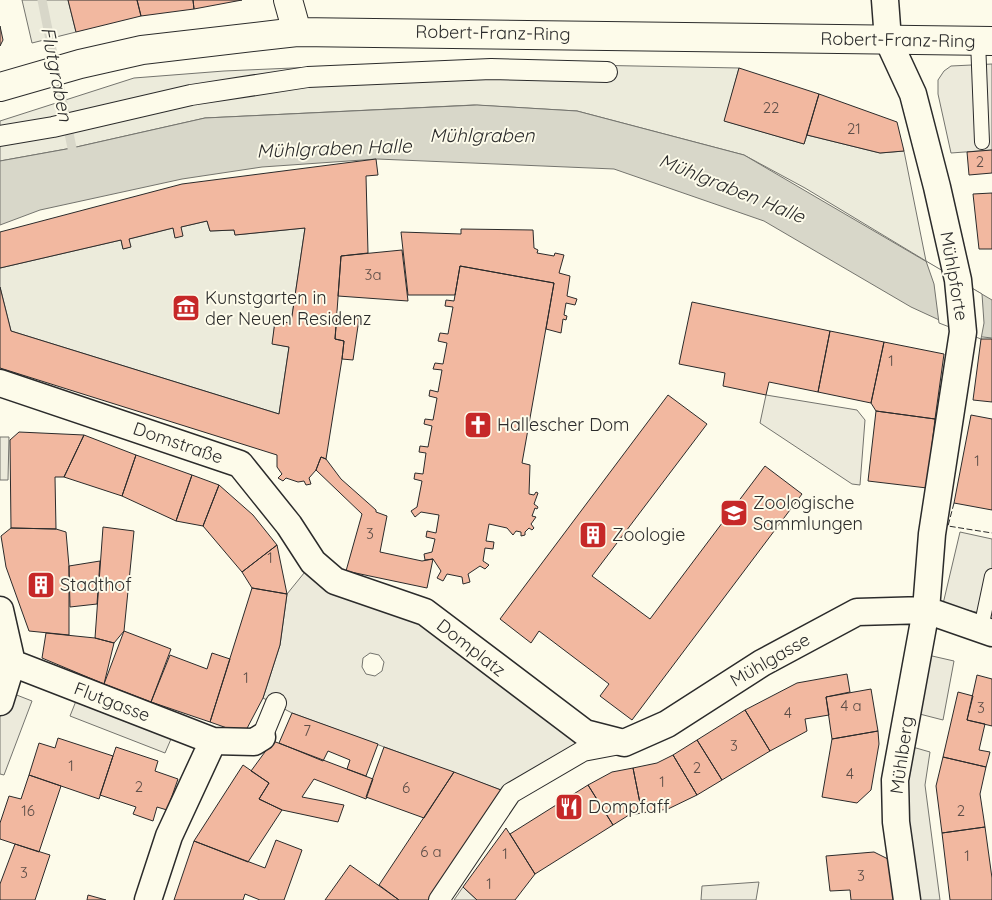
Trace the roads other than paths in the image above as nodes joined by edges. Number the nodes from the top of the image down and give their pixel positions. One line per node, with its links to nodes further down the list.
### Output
1 (288, 0): 3 (street)
2 (885, 0): 4 (street)
3 (296, 32): 4 (street, Robert-Franz-Ring); 7 (street, Robert-Franz-Ring)
4 (888, 40): 5 (street, Robert-Franz-Ring); 14 (street, Mühlpforte)
5 (985, 41): 9 (lane)
6 (607, 72): 8 (street)
7 (0, 87)
8 (0, 136)
9 (982, 142)
10 (0, 383): 11 (street, Domstraße)
11 (313, 562): 21 (street, Domplatz)
12 (992, 576): 15 (lane)
13 (0, 610): 16 (street)
14 (926, 610): 15 (street, Mühlgasse); 21 (street, Mühlgasse); 24 (street, Mühlberg)
15 (986, 631)
16 (12, 663): 17 (street); 20 (street, Flutgasse)
17 (0, 702)
18 (276, 704): 19 (street)
19 (262, 737): 20 (street, Flutgasse)
20 (212, 741): 22 (street)
21 (624, 743): 23 (street)
22 (148, 900)
23 (439, 900)
24 (907, 900)

